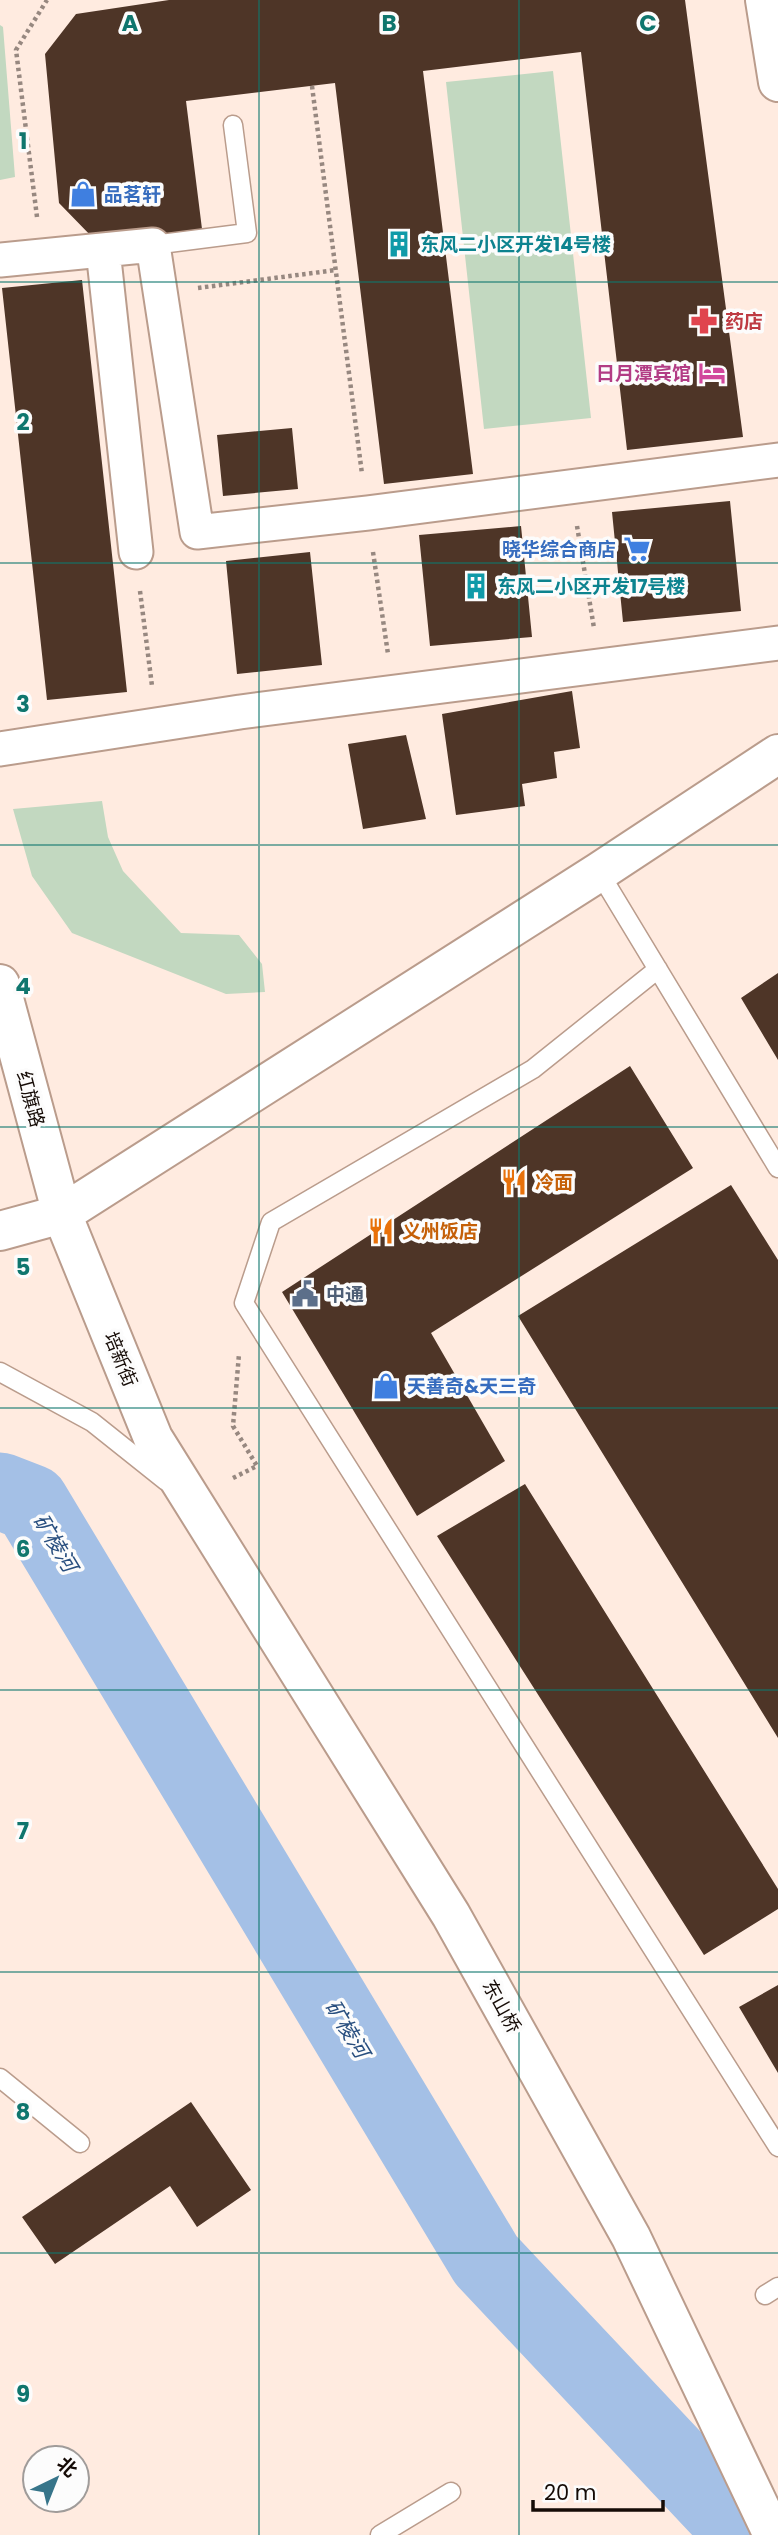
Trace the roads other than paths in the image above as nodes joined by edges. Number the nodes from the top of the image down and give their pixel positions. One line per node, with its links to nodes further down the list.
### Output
1 (770, 5): 2 (main road)
2 (778, 82)
3 (233, 125): 4 (lane)
4 (153, 245): 5 (street); 7 (street)
5 (103, 250): 6 (street); 8 (street)
6 (0, 260)
7 (778, 460)
8 (136, 552)
9 (778, 643): 10 (street)
10 (0, 748)
11 (778, 754): 12 (main road)
12 (599, 872): 13 (lane); 16 (main road)
13 (659, 969): 15 (lane); 22 (lane)
14 (0, 984): 16 (main road, 红旗路)
15 (778, 1168)
16 (62, 1213): 17 (main road); 19 (main road, 培新街)
17 (0, 1231)
18 (0, 1372): 19 (lane)
19 (190, 1500): 25 (main road, 东山桥)
20 (0, 2078): 21 (lane)
21 (80, 2143)
22 (778, 2147)
23 (451, 2492): 24 (lane)
24 (380, 2535)
25 (773, 2535)

